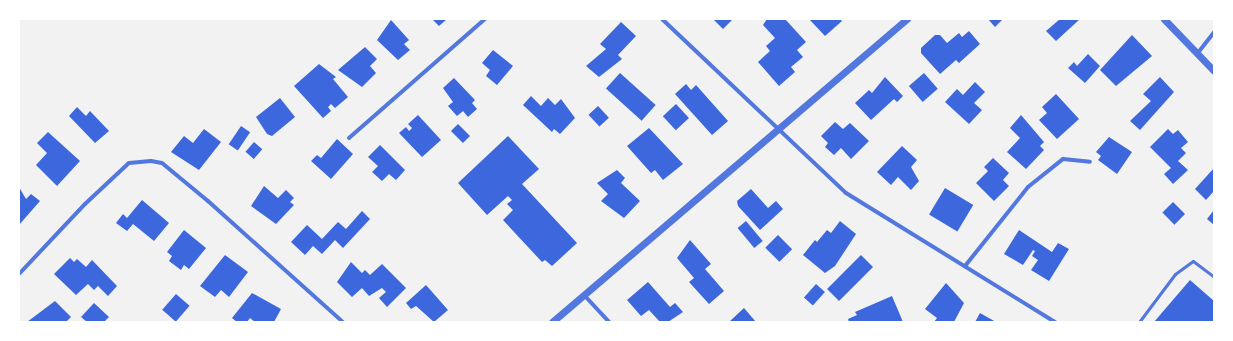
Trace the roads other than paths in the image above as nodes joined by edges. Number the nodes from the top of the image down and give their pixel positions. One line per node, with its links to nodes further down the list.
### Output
1 (485, 19): 9 (street)
2 (662, 19): 8 (street)
3 (907, 19): 8 (street)
4 (1164, 19): 6 (street)
5 (1214, 32): 6 (street)
6 (1197, 54): 7 (street)
7 (1214, 71)
8 (778, 129): 11 (street); 14 (street)
9 (350, 138)
10 (1090, 162): 11 (street)
11 (965, 266): 18 (street)
12 (19, 274): 15 (street)
13 (1214, 277): 19 (lane)
14 (584, 295): 16 (street); 17 (street)
15 (343, 322)
16 (552, 322)
17 (609, 322)
18 (1055, 322)
19 (1139, 322)

